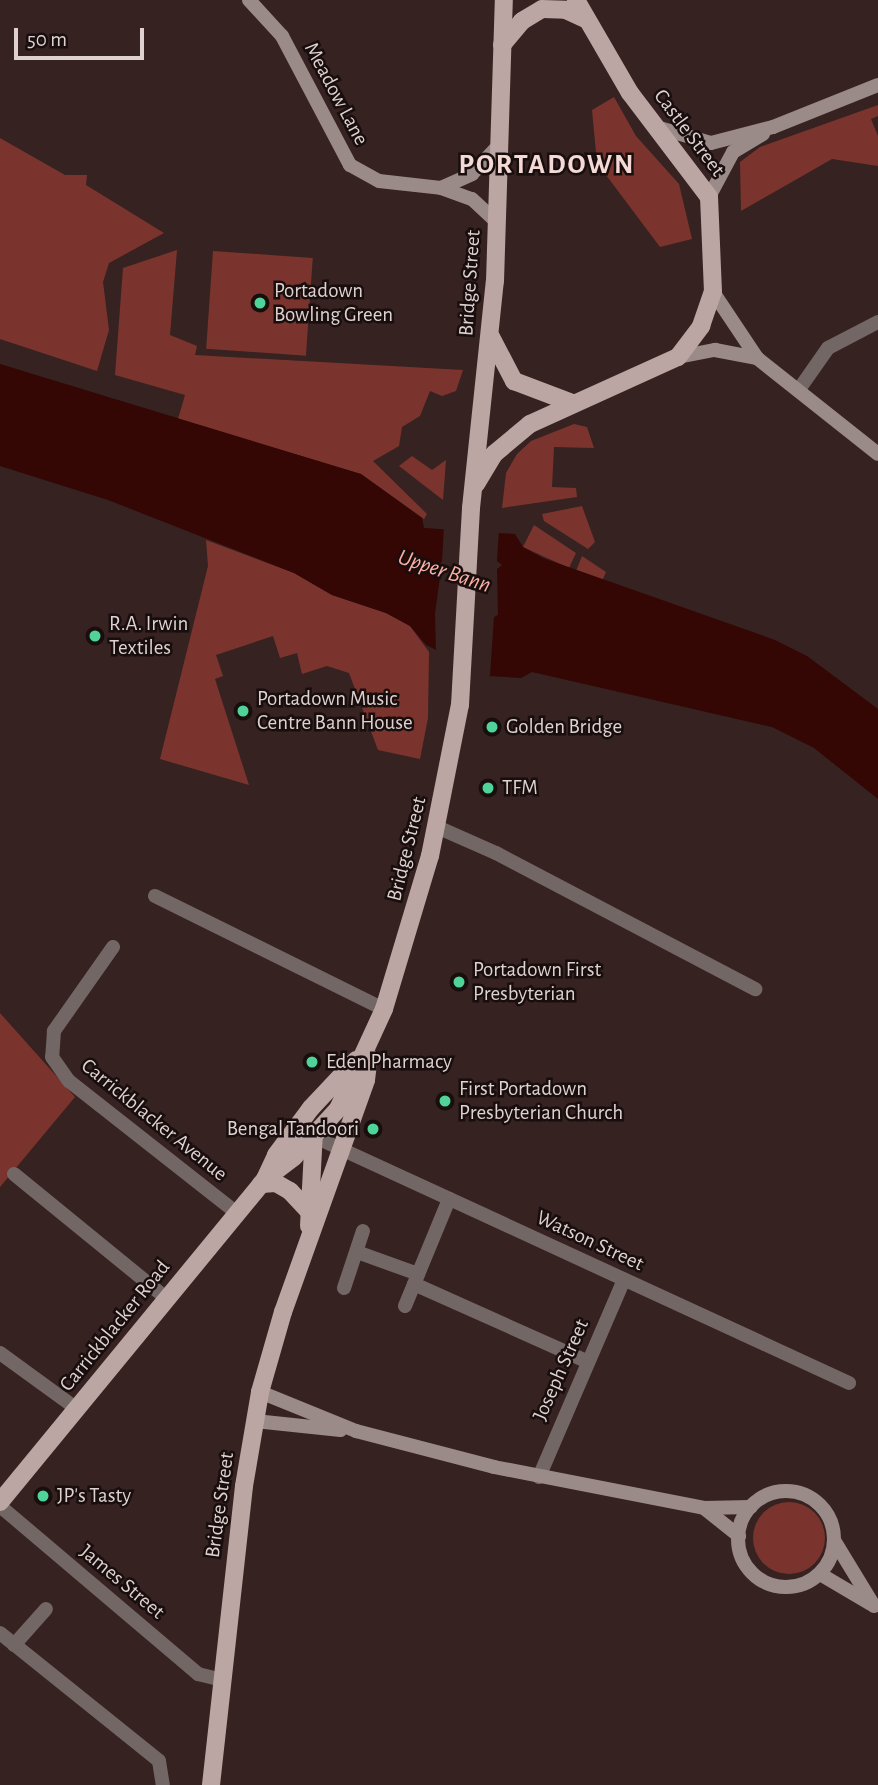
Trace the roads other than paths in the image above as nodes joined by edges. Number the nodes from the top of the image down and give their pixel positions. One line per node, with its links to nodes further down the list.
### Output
1 (249, 0): 10 (street, Meadow Lane)
2 (504, 0): 5 (main road, Bridge Street)
3 (576, 0): 4 (main road, Castle Street)
4 (585, 19): 5 (main road); 7 (main road, Castle Street)
5 (502, 45): 9 (main road, Bridge Street)
6 (878, 85): 8 (street)
7 (655, 126): 8 (street); 11 (main road, Castle Street)
8 (773, 127): 11 (street)
9 (499, 145): 10 (street); 12 (main road, Bridge Street)
10 (441, 188): 12 (street, Meadow Lane)
11 (709, 197): 13 (main road, Castle Street)
12 (497, 222): 15 (main road, Bridge Street)
13 (713, 292): 16 (main road); 17 (street)
14 (878, 322): 18 (street)
15 (490, 335): 19 (main road); 21 (main road, Bridge Street)
16 (678, 357): 17 (street); 19 (main road)
17 (757, 358): 18 (street)
18 (800, 388): 20 (street)
19 (572, 403): 21 (main road)
20 (878, 454)
21 (471, 507): 22 (main road, Bridge Street)
22 (437, 827): 25 (street); 26 (main road, Bridge Street)
23 (155, 896): 26 (street)
24 (113, 947): 35 (street, Carrickblacker Avenue)
25 (755, 989)
26 (384, 1009): 27 (main road, Bridge Street)
27 (370, 1044): 28 (main road, Bridge Street); 29 (main road, Bridge Street); 30 (main road, Bridge Street)
28 (311, 1108): 29 (main road, Bridge Street); 32 (main road, Carrickblacker Road)
29 (315, 1137): 30 (street, Watson Street); 32 (main road, Carrickblacker Road); 34 (main road, Bridge Street)
30 (340, 1149): 33 (street, Watson Street); 37 (main road, Bridge Street)
31 (14, 1174): 42 (street)
32 (263, 1181): 34 (main road); 35 (main road, Carrickblacker Road)
33 (449, 1199): 39 (street); 40 (street, Watson Street)
34 (308, 1210): 37 (main road, Bridge Street)
35 (237, 1213): 42 (main road, Carrickblacker Road)
36 (363, 1231): 38 (street)
37 (309, 1239): 47 (main road, Bridge Street)
38 (357, 1252): 39 (street); 41 (street)
39 (416, 1279): 43 (street); 45 (street)
40 (624, 1280): 45 (street, Joseph Street); 46 (street, Watson Street)
41 (344, 1289)
42 (166, 1298): 48 (main road, Carrickblacker Road)
43 (405, 1306)
44 (0, 1353): 48 (street)
45 (588, 1362): 51 (street, Joseph Street)
46 (849, 1383)
47 (260, 1392): 49 (main road, Bridge Street); 50 (street)
48 (76, 1409): 52 (main road, Carrickblacker Road)
49 (256, 1421): 50 (street); 62 (main road, Bridge Street)
50 (356, 1431): 51 (street)
51 (539, 1478): 54 (street)
52 (0, 1504): 62 (street, James Street)
53 (751, 1507): 54 (street); 55 (street); 56 (street)
54 (704, 1508): 55 (street)
55 (739, 1536): 57 (street)
56 (835, 1542): 57 (street); 58 (street)
57 (820, 1574): 58 (street)
58 (876, 1608)
59 (46, 1609): 61 (street)
60 (0, 1633): 61 (street)
61 (14, 1644): 63 (street)
62 (222, 1680): 64 (main road, Bridge Street)
63 (163, 1785)
64 (211, 1785)

